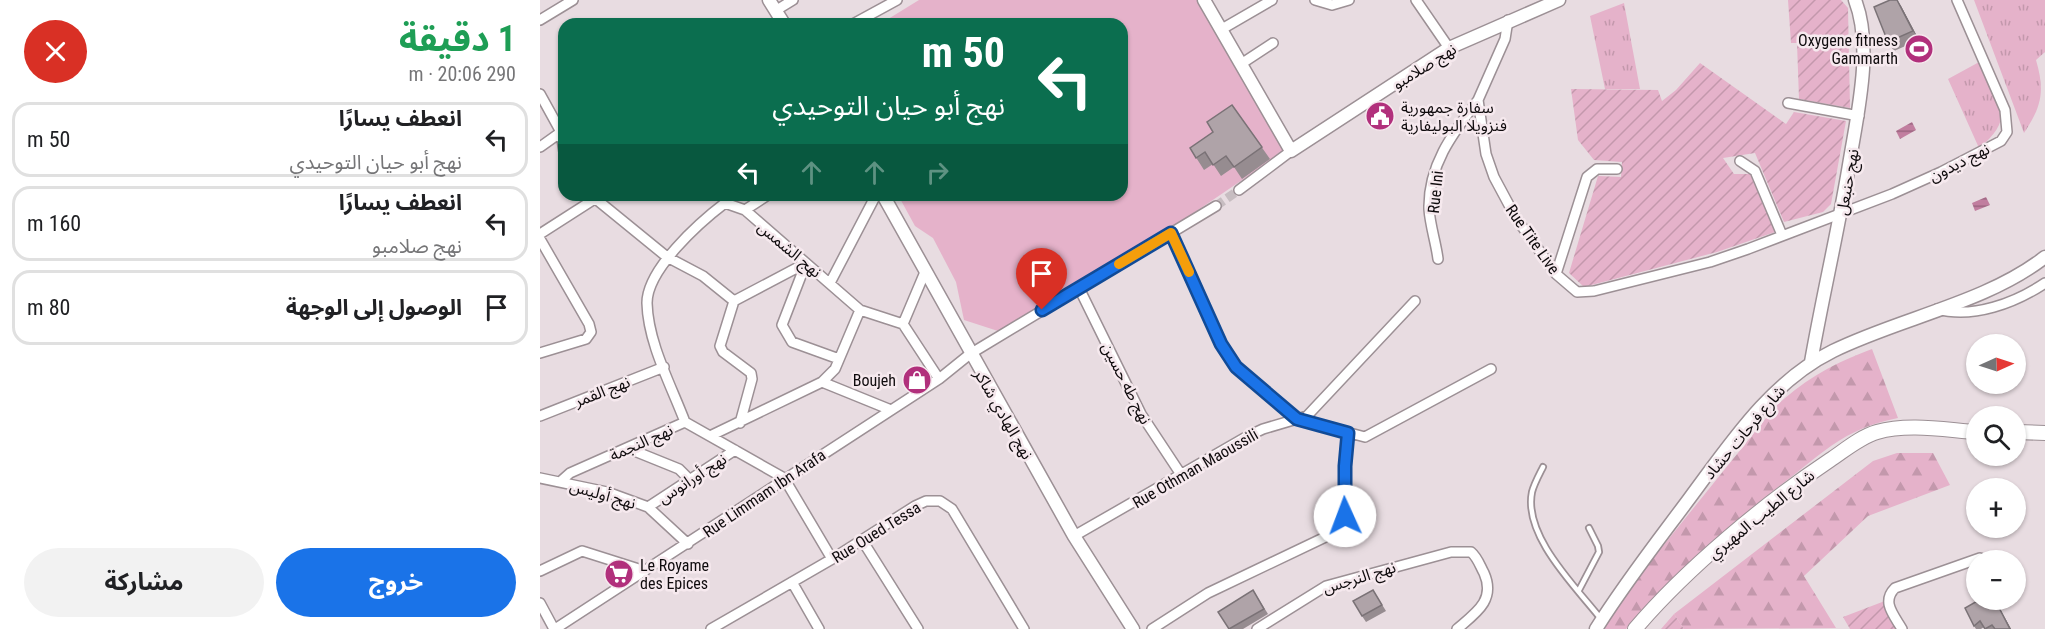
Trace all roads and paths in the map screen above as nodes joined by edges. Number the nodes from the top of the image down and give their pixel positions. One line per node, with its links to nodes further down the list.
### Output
1 (573, 0): 17 (street)
2 (793, 0): 13 (street)
3 (897, 0): 16 (street)
4 (1204, 0): 19 (street)
5 (1272, 0): 19 (street)
6 (1315, 0): 7 (street)
7 (1349, 0)
8 (1416, 0): 21 (street)
9 (1559, 0): 18 (street, نهج صلامبو)
10 (1855, 0): 14 (street, نهج حنبعل)
11 (1864, 0): 14 (street)
12 (1957, 0): 43 (street, نهج ديدون)
13 (772, 5): 15 (street)
14 (1860, 13): 26 (street, نهج حنبعل)
15 (780, 18)
16 (865, 18)
17 (540, 20)
18 (1508, 20): 21 (street, نهج صلامبو); 24 (street)
19 (1222, 29): 22 (street)
20 (1273, 43): 22 (street)
21 (1449, 48): 30 (street, نهج صلامبو)
22 (1240, 64): 30 (street)
23 (540, 94): 27 (street)
24 (1478, 100): 49 (street, Rue Ini); 52 (street, Rue Tite Live)
25 (1788, 102): 26 (street)
26 (1859, 116): 43 (street, نهج حنبعل)
27 (558, 124)
28 (558, 134): 29 (street)
29 (540, 147)
30 (1290, 151): 33 (street, نهج صلامبو)
31 (1740, 161): 46 (street)
32 (1617, 169): 52 (street)
33 (1239, 190)
34 (587, 201): 45 (street)
35 (597, 201): 47 (street)
36 (722, 201): 47 (street, نهج الشمس)
37 (728, 201): 42 (street, نهج الشمس)
38 (759, 201): 42 (street)
39 (873, 201): 53 (street)
40 (886, 201): 51 (street, نهج الهادي شاكر)
41 (1216, 206): 44 (street)
42 (745, 210): 50 (street, نهج الشمس)
43 (1842, 213): 46 (street, Rue Tite Live); 64 (street, نهج حنبعل)
44 (1171, 233): 55 (street); 71 (street)
45 (540, 236): 61 (street)
46 (1782, 236): 52 (street, Rue Tite Live)
47 (668, 257): 56 (street); 65 (street, نهج الشمس)
48 (2045, 257): 58 (street, شارع فرحات حشاد)
49 (1438, 260)
50 (806, 263): 53 (street, نهج الشمس); 56 (street); 63 (street)
51 (925, 272): 60 (street); 62 (street, نهج الهادي شاكر)
52 (1556, 274)
53 (830, 283): 59 (street, نهج الشمس)
54 (2045, 283): 58 (street)
55 (1079, 288): 62 (street); 82 (street, نهج طه حسين)
56 (734, 301): 73 (street)
57 (1415, 302): 71 (street, Rue Othman Maoussili)
58 (1936, 309): 64 (street, شارع فرحات حشاد)
59 (860, 310): 60 (street); 63 (street)
60 (903, 324): 67 (street)
61 (540, 353)
62 (970, 354): 67 (street, Rue Limmam Ibn Arafa); 89 (street, نهج الهادي شاكر)
63 (839, 359): 68 (street)
64 (1811, 362): 99 (street, شارع فرحات حشاد)
65 (664, 367): 70 (street, نهج القمر); 72 (street, نهج الشمس)
66 (1491, 369): 76 (street)
67 (939, 380): 69 (street, Rue Limmam Ibn Arafa)
68 (822, 382): 69 (street); 73 (street)
69 (891, 410): 84 (street, Rue Limmam Ibn Arafa)
70 (540, 416)
71 (1297, 419): 76 (street); 82 (street, Rue Othman Maoussili)
72 (685, 422): 78 (street, نهج النجمة); 79 (street, نهج النجمة)
73 (740, 423): 78 (street)
74 (1966, 432): 109 (main road, شارع الطيب المهيري)
75 (2026, 432): 77 (main road)
76 (1348, 433): 106 (street)
77 (2045, 433)
78 (710, 436): 80 (street, نهج النجمة)
79 (627, 448): 85 (street); 86 (street, نهج النجمة)
80 (735, 450): 84 (street, نهج النجمة); 85 (street, نهج أورانوس)
81 (1543, 467): 97 (lane)
82 (1182, 476): 89 (street, Rue Othman Maoussili)
83 (540, 478): 86 (street, نهج أوليس)
84 (784, 478): 91 (street, Rue Limmam Ibn Arafa); 92 (street)
85 (690, 480): 87 (street, نهج أورانوس)
86 (561, 482): 87 (street, نهج أوليس)
87 (648, 507): 91 (street, نهج أوليس)
88 (1589, 528): 97 (lane)
89 (1074, 536): 105 (street, نهج الهادي شاكر)
90 (862, 540): 92 (street, Rue Oued Tessa); 103 (street); 104 (street, Rue Oued Tessa)
91 (688, 543): 95 (street, Rue Limmam Ibn Arafa)
92 (832, 560): 96 (street, Rue Oued Tessa)
93 (1966, 563): 110 (street)
94 (540, 571): 95 (street)
95 (645, 571): 100 (street, Rue Limmam Ibn Arafa)
96 (792, 582): 101 (street, Rue Oued Tessa); 102 (street)
97 (1579, 590): 99 (lane)
98 (540, 603): 100 (street)
99 (1599, 624)
100 (558, 628)
101 (716, 628)
102 (819, 629)
103 (918, 629)
104 (1024, 629)
105 (1133, 629)
106 (1152, 629)
107 (1257, 629): 108 (street, نهج النرجس)
108 (1457, 629)
109 (1635, 629)
110 (1902, 629)

